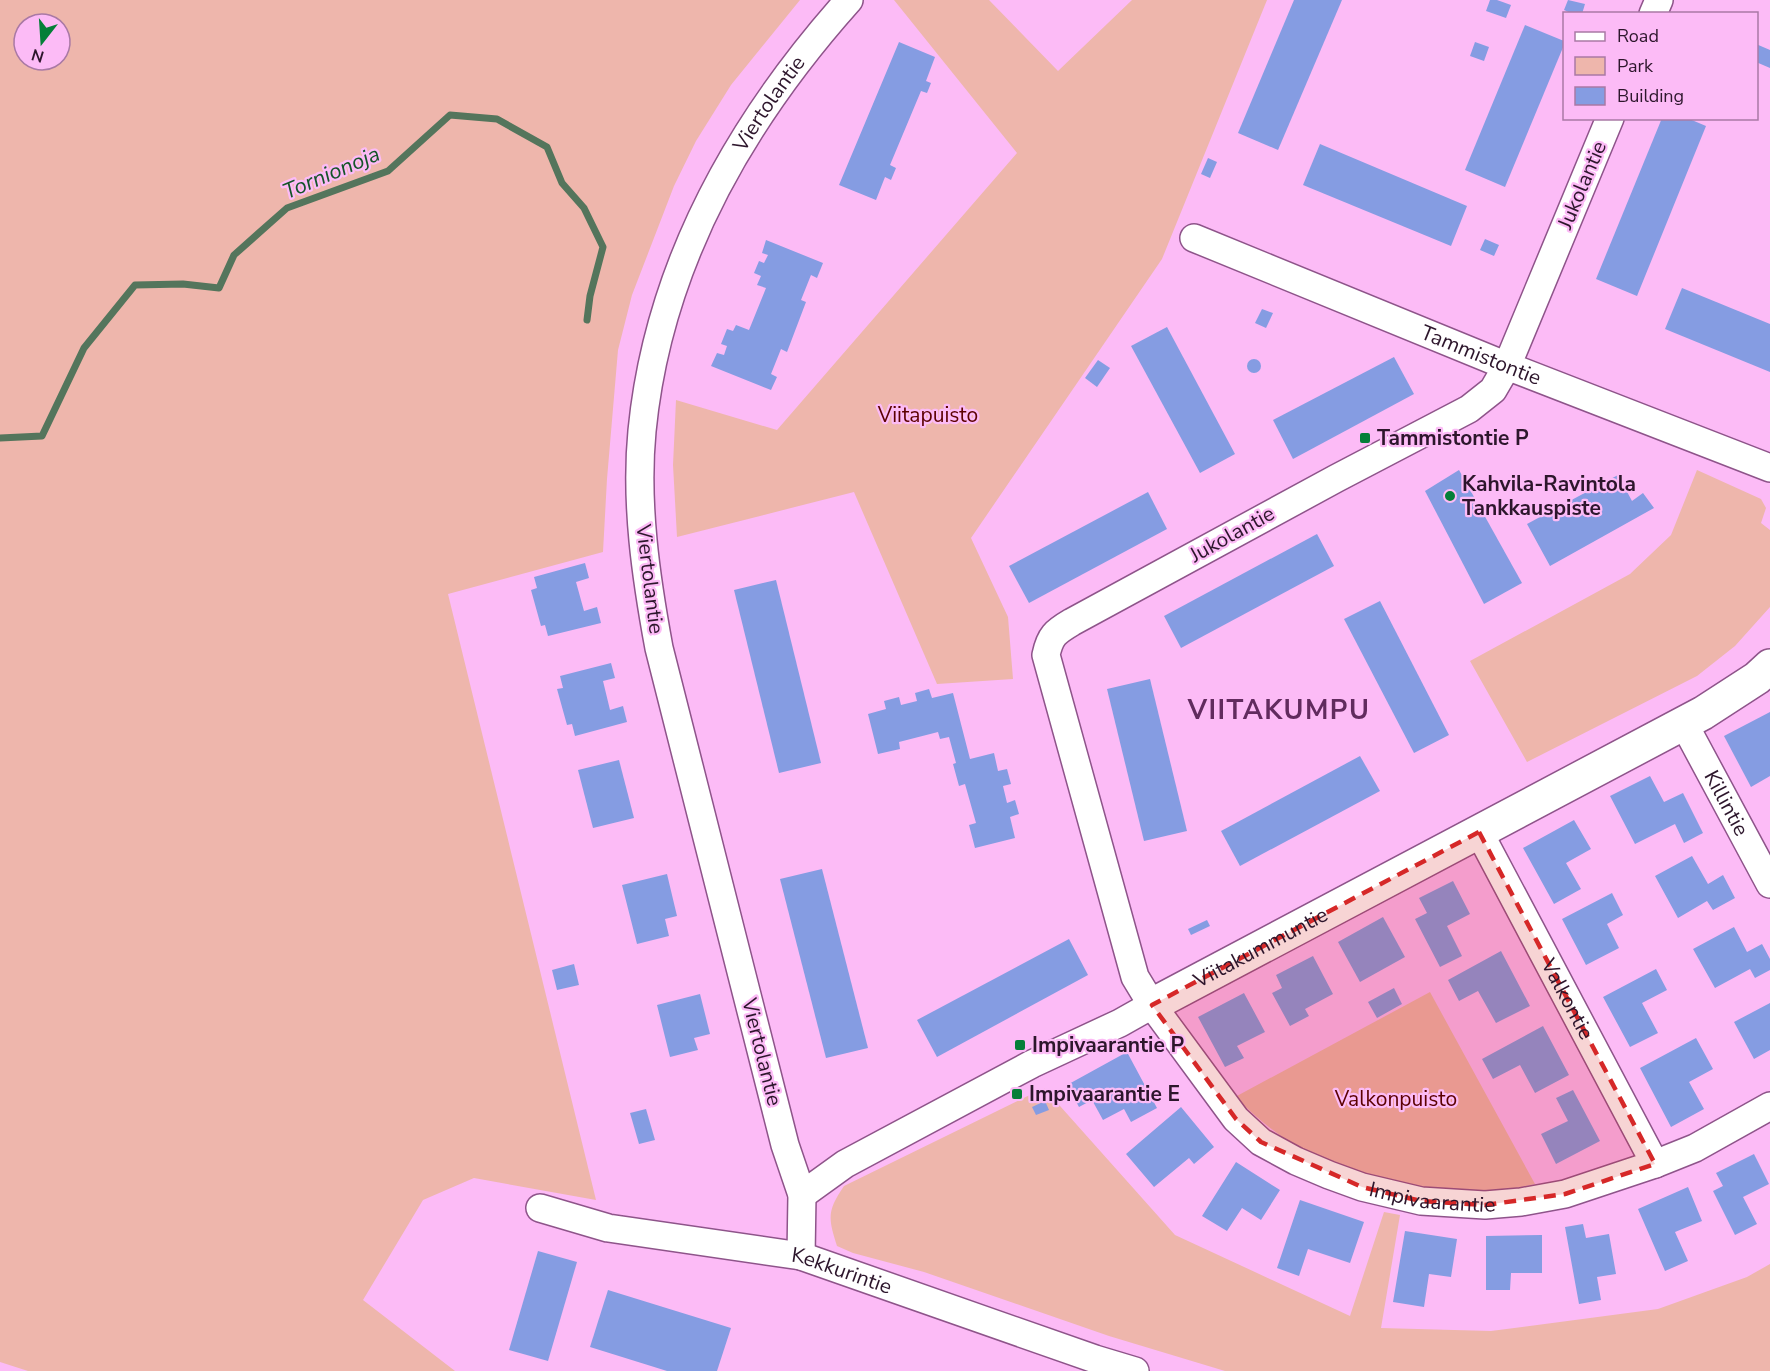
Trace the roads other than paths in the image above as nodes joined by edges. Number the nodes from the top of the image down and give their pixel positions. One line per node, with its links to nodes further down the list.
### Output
1 (849, 0): 13 (street, Viertolantie)
2 (1609, 120): 4 (street, Jukolantie)
3 (1194, 238): 4 (street, Tammistontie)
4 (1507, 366): 5 (street, Tammistontie); 10 (street, Jukolantie)
5 (1770, 468)
6 (1770, 666): 7 (street, Viitakummuntie)
7 (1683, 722): 8 (street, Viitakummuntie); 9 (street, Killintie)
8 (1479, 832): 10 (street, Viitakummuntie); 12 (street, Valkontie)
9 (1770, 884)
10 (1152, 1005): 12 (street, Impivaarantie); 13 (street, Viitakummuntie)
11 (1770, 1106): 12 (street, Impivaarantie)
12 (1655, 1164)
13 (802, 1195): 15 (street)
14 (540, 1208): 15 (street, Kekkurintie)
15 (801, 1256): 16 (street, Kekkurintie)
16 (1134, 1371)

